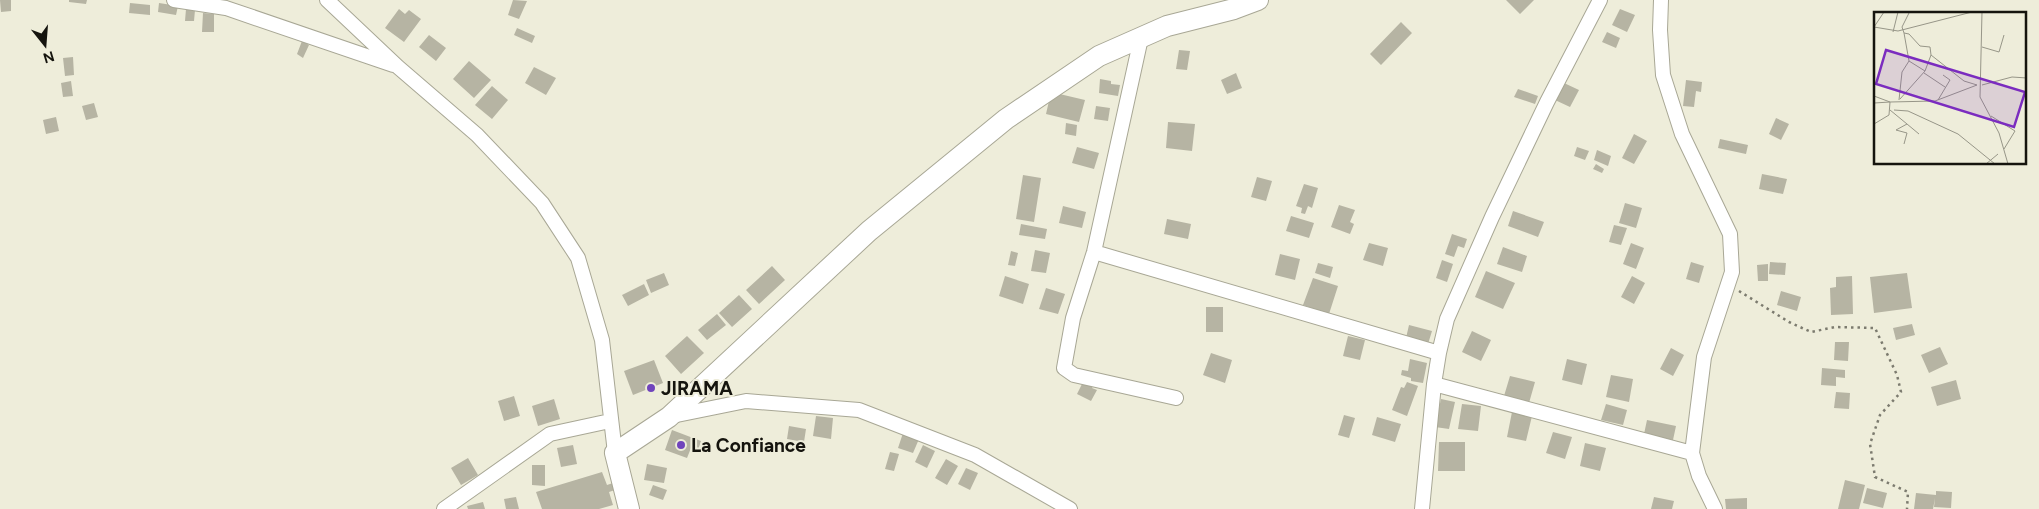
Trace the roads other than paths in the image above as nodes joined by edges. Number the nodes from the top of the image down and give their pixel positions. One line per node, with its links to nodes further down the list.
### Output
1 (174, 0): 7 (street)
2 (327, 0): 7 (street)
3 (1258, 0): 6 (street)
4 (1600, 0): 9 (street)
5 (1662, 0): 15 (street)
6 (1141, 38): 8 (street); 12 (street)
7 (398, 67): 13 (street)
8 (1094, 252): 9 (street); 11 (street)
9 (1439, 353): 10 (street)
10 (1434, 384): 15 (street); 19 (street)
11 (1176, 398)
12 (669, 416): 14 (street); 18 (street)
13 (610, 421): 14 (street); 16 (street)
14 (615, 453): 17 (street)
15 (1692, 453): 20 (street)
16 (444, 509)
17 (629, 509)
18 (1070, 509)
19 (1422, 509)
20 (1715, 509)

